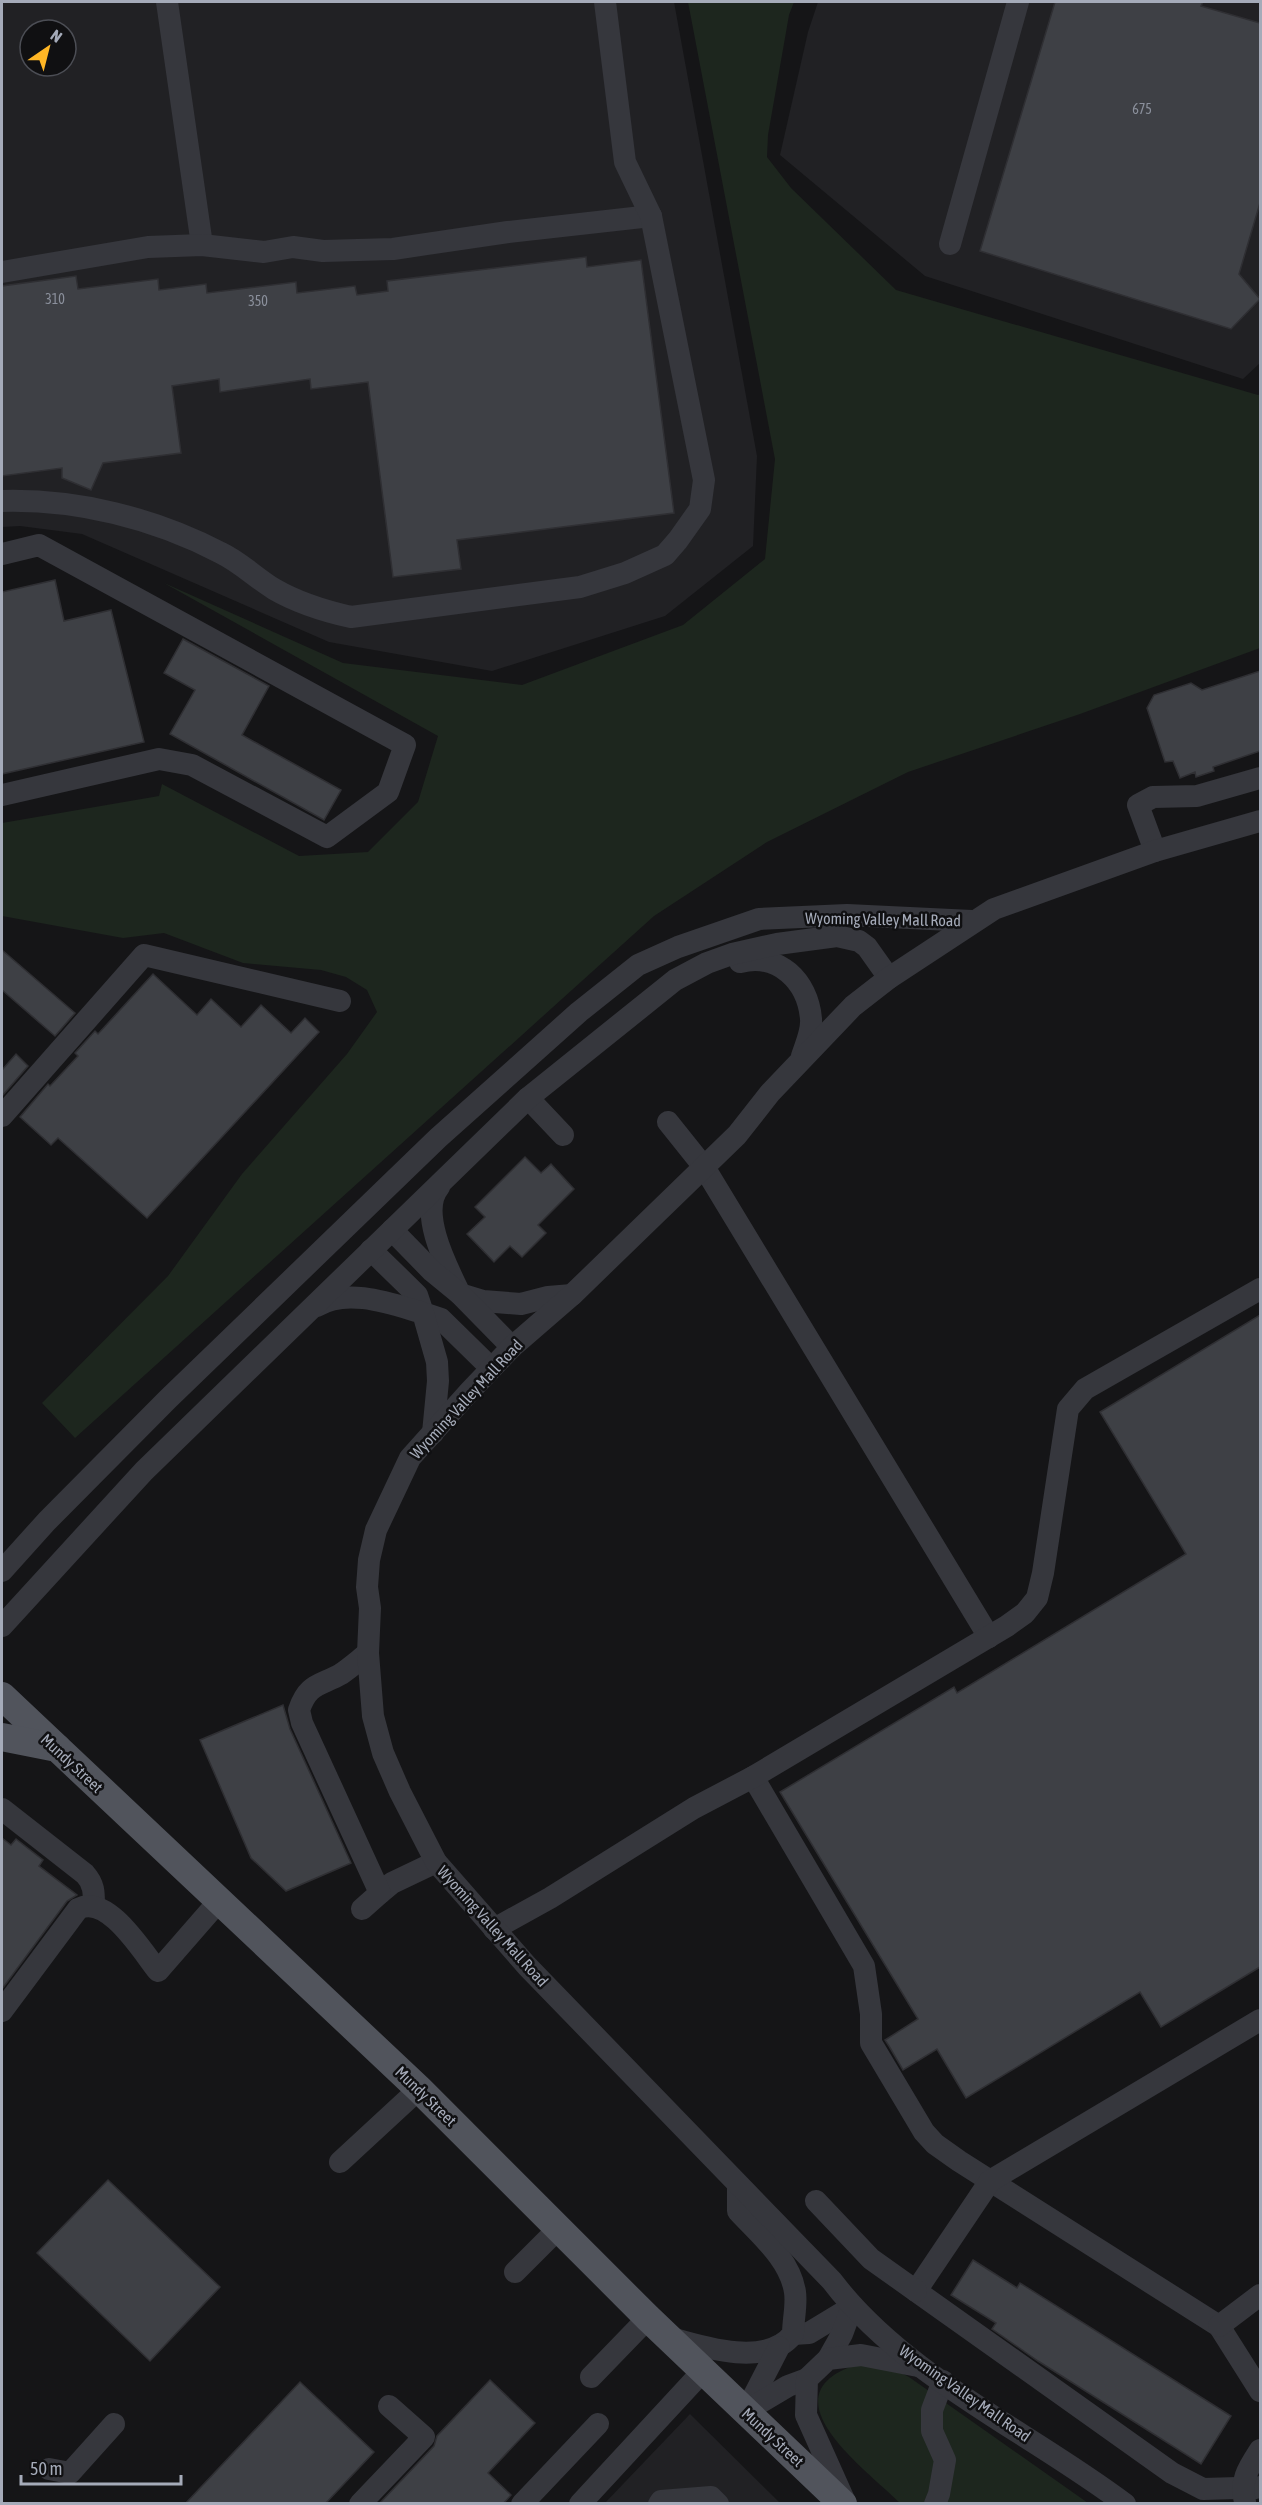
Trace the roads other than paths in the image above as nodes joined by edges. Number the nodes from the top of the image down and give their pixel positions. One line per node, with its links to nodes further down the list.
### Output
1 (167, 2): 6 (lane)
2 (605, 2): 4 (lane)
3 (1018, 2): 5 (lane)
4 (651, 216): 6 (lane); 8 (lane)
5 (950, 244)
6 (202, 245): 7 (lane)
7 (2, 272)
8 (2, 501)
9 (2, 554): 11 (lane)
10 (1260, 778): 13 (lane)
11 (2, 795)
12 (1260, 821): 13 (lane, Wyoming Valley Mall Road)
13 (1155, 851): 14 (lane, Wyoming Valley Mall Road)
14 (972, 921): 15 (lane, Wyoming Valley Mall Road); 35 (lane, Wyoming Valley Mall Road)
15 (889, 978): 16 (lane); 18 (lane, Wyoming Valley Mall Road)
16 (675, 980): 18 (lane); 19 (lane)
17 (340, 1002): 20 (lane)
18 (801, 1059): 23 (lane, Wyoming Valley Mall Road)
19 (528, 1098): 22 (lane); 24 (lane)
20 (2, 1116)
21 (668, 1122): 23 (lane)
22 (563, 1135)
23 (704, 1167): 29 (lane, Wyoming Valley Mall Road); 37 (lane)
24 (450, 1173): 25 (lane); 28 (lane)
25 (392, 1230): 26 (lane); 28 (lane)
26 (371, 1250): 30 (lane); 31 (lane)
27 (1260, 1289): 37 (lane)
28 (460, 1294): 29 (lane); 32 (lane)
29 (572, 1294): 32 (lane, Wyoming Valley Mall Road)
30 (423, 1313): 31 (lane); 33 (lane); 34 (lane)
31 (303, 1314): 36 (lane)
32 (512, 1347): 33 (lane, Wyoming Valley Mall Road)
33 (492, 1368): 34 (lane, Wyoming Valley Mall Road)
34 (433, 1433): 38 (lane, Wyoming Valley Mall Road)
35 (2, 1571)
36 (2, 1626)
37 (989, 1637): 42 (lane)
38 (368, 1653): 44 (lane, Wyoming Valley Mall Road); 45 (lane)
39 (2, 1696): 41 (main road, Mundy Street)
40 (2, 1737): 41 (main road)
41 (57, 1748): 46 (main road, Mundy Street)
42 (753, 1777): 49 (lane); 54 (lane)
43 (2, 1809): 47 (lane)
44 (436, 1862): 45 (lane); 49 (lane, Wyoming Valley Mall Road)
45 (380, 1893): 48 (lane)
46 (219, 1901): 47 (lane); 52 (main road, Mundy Street)
47 (94, 1906): 50 (lane)
48 (362, 1910)
49 (494, 1929): 55 (lane, Wyoming Valley Mall Road)
50 (2, 2011)
51 (1260, 2020): 54 (lane)
52 (419, 2089): 53 (lane); 57 (main road, Mundy Street)
53 (340, 2162)
54 (990, 2181): 59 (lane); 62 (lane)
55 (738, 2186): 61 (lane, Wyoming Valley Mall Road); 64 (lane)
56 (816, 2201): 59 (lane)
57 (559, 2228): 58 (lane); 63 (main road, Mundy Street)
58 (515, 2272)
59 (916, 2290): 79 (lane)
60 (1260, 2295): 62 (lane)
61 (852, 2307): 64 (lane); 65 (lane); 66 (lane, Wyoming Valley Mall Road)
62 (1219, 2326): 71 (lane)
63 (658, 2327): 64 (lane); 67 (main road, Mundy Street); 68 (lane)
64 (786, 2341): 73 (lane)
65 (828, 2359): 66 (lane); 69 (lane)
66 (920, 2366): 70 (lane, Wyoming Valley Mall Road)
67 (703, 2371): 73 (main road, Mundy Street); 82 (lane)
68 (591, 2377)
69 (807, 2379): 73 (lane); 86 (lane)
70 (943, 2381): 87 (lane); 88 (lane, Wyoming Valley Mall Road)
71 (1260, 2391)
72 (389, 2406): 80 (lane)
73 (746, 2411): 76 (main road, Mundy Street)
74 (114, 2424): 78 (lane)
75 (598, 2424): 81 (lane)
76 (777, 2441): 85 (lane); 86 (main road, Mundy Street)
77 (1260, 2450): 79 (lane)
78 (49, 2469)
79 (1249, 2494)
80 (360, 2504)
81 (522, 2504)
82 (580, 2504)
83 (659, 2504): 84 (lane)
84 (718, 2504)
85 (822, 2504)
86 (844, 2504)
87 (935, 2504)
88 (1125, 2504)

